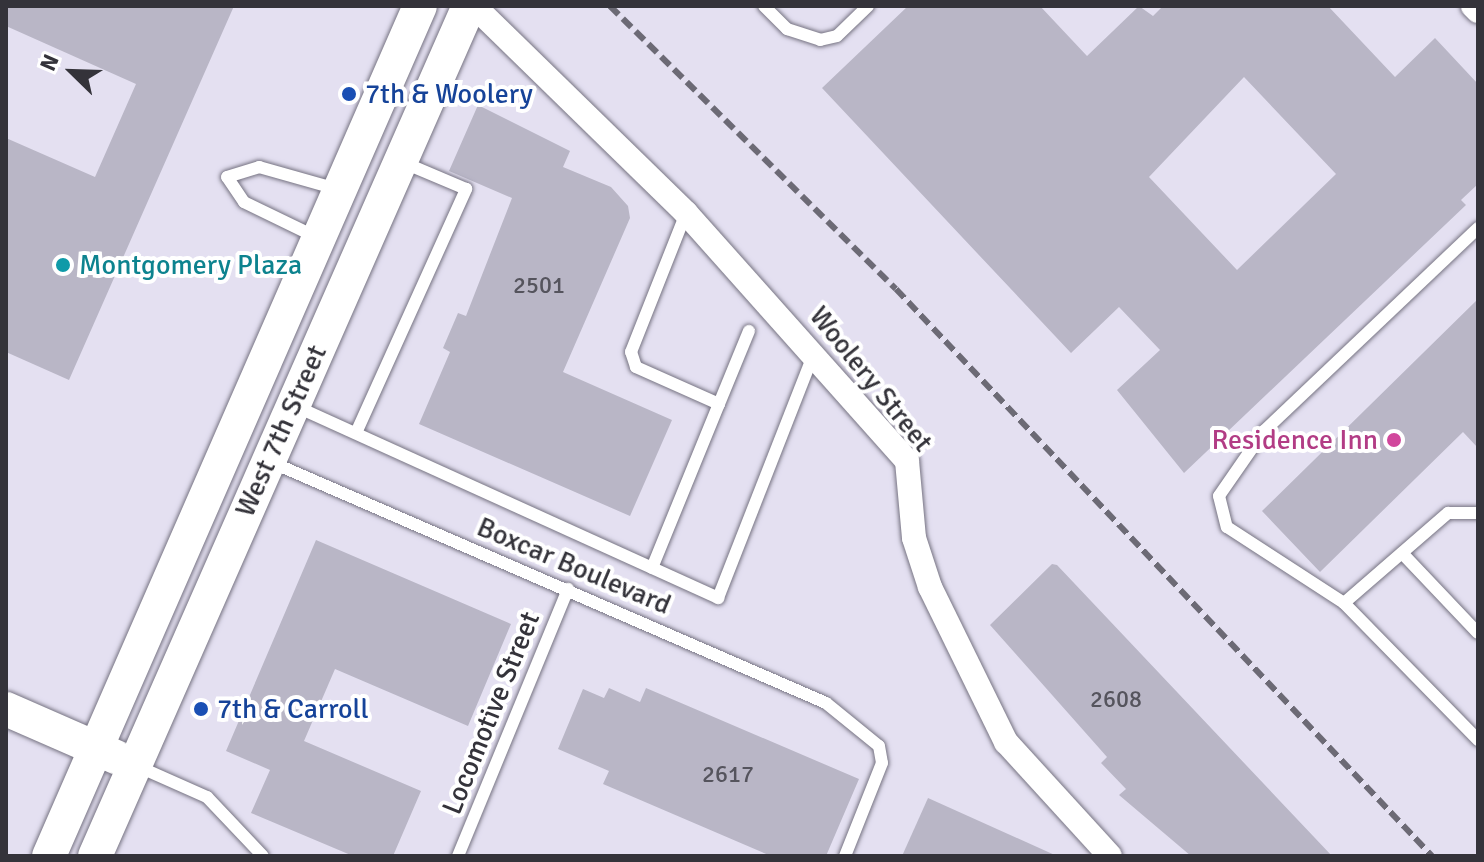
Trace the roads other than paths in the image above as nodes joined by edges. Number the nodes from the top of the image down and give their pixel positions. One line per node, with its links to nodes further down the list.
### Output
1 (420, 6): 8 (main road, West 7th Street)
2 (472, 6): 7 (main road, West 7th Street); 9 (street, Woolery Street)
3 (764, 6): 4 (lane)
4 (868, 6)
5 (1473, 6): 6 (street)
6 (1478, 11)
7 (399, 161): 15 (main road, West 7th Street); 16 (lane)
8 (340, 190): 11 (main road, West 7th Street); 11 (lane)
9 (686, 213): 13 (street, Woolery Street); 14 (lane)
10 (1478, 228): 22 (lane)
11 (320, 239): 26 (main road, West 7th Street)
12 (749, 331): 14 (lane)
13 (814, 352): 20 (lane); 33 (street, Woolery Street)
14 (719, 404): 20 (lane)
15 (293, 405): 16 (lane); 17 (main road, West 7th Street)
16 (356, 433): 20 (lane)
17 (268, 461): 21 (lane, Boxcar Boulevard); 27 (main road, West 7th Street)
18 (1478, 513): 19 (lane)
19 (1402, 553): 22 (lane); 23 (lane)
20 (652, 568)
21 (568, 589): 31 (lane, Locomotive Street); 32 (lane, Boxcar Boulevard)
22 (1344, 603): 25 (lane)
23 (1478, 633)
24 (6, 709): 26 (main road)
25 (1478, 740)
26 (97, 749): 27 (main road); 28 (main road, West 7th Street)
27 (134, 765): 29 (main road, West 7th Street); 30 (lane)
28 (49, 856)
29 (95, 856)
30 (263, 856)
31 (458, 856)
32 (845, 856)
33 (1110, 856)

